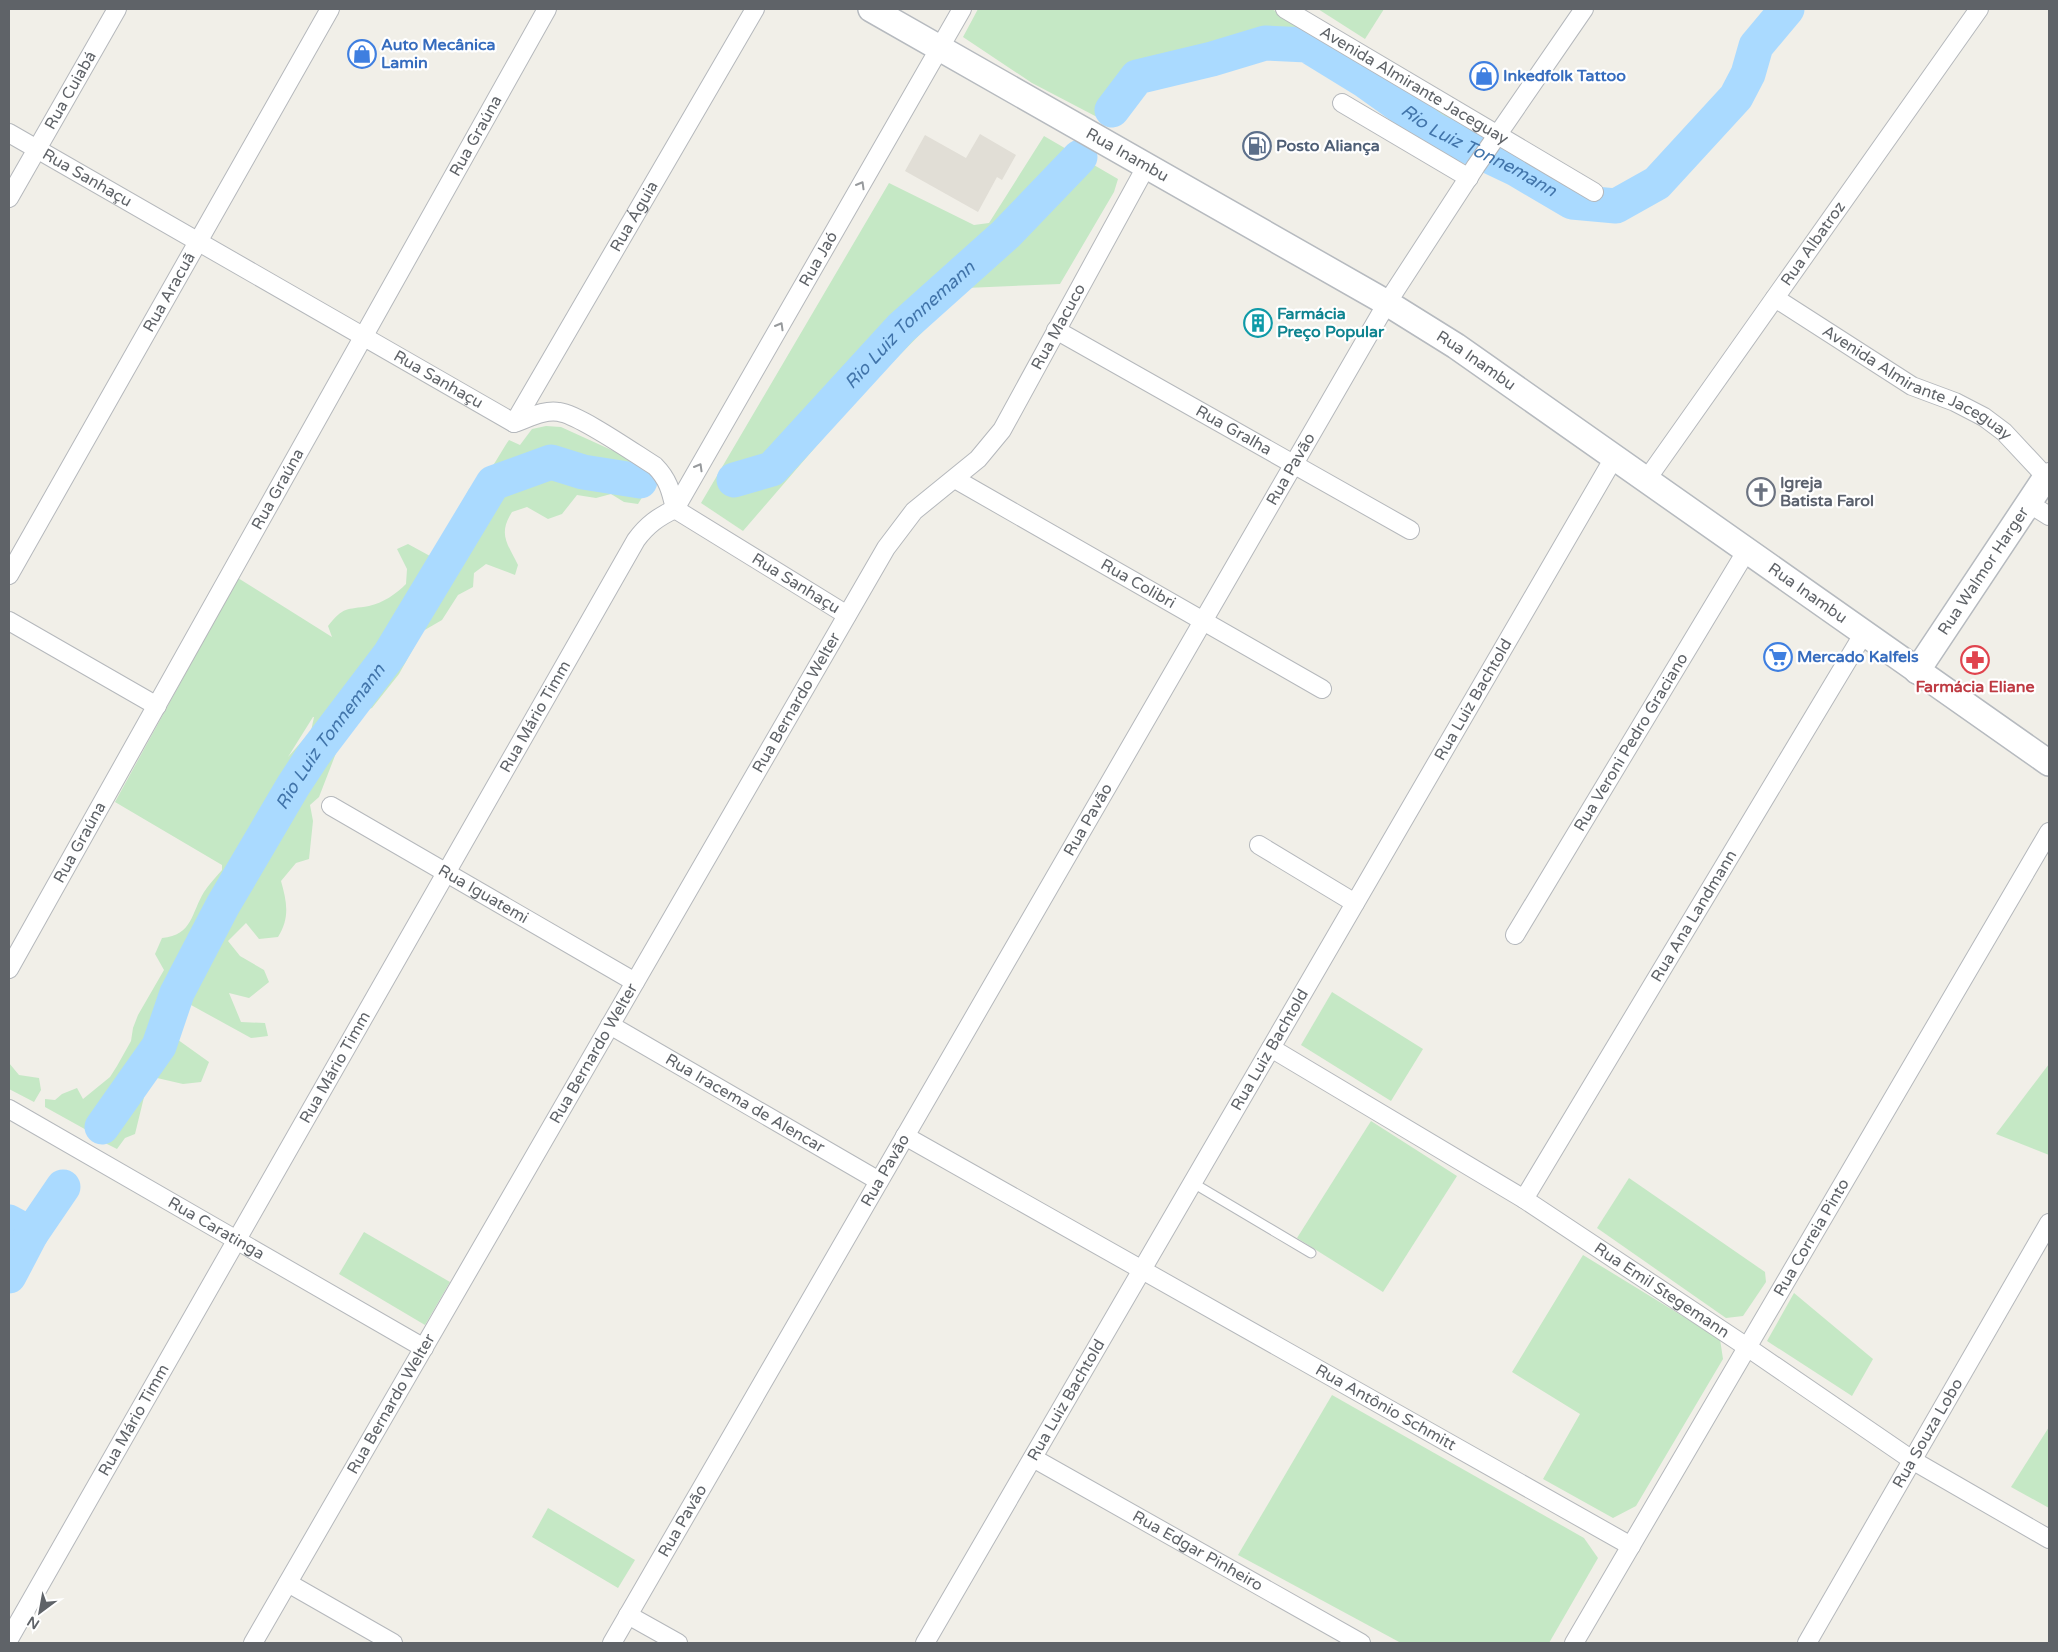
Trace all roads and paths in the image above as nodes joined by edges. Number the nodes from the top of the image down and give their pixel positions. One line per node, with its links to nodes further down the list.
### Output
1 (116, 9): 14 (street, Rua Cuiabá)
2 (330, 9): 19 (street, Rua Aracuã)
3 (547, 9): 23 (street, Rua Graúna)
4 (755, 9): 24 (street, Rua Águia)
5 (871, 9): 10 (main road, Rua Inambu)
6 (962, 9): 10 (street, Rua Jaó)
7 (1285, 9): 13 (street, Avenida Almirante Jaceguay)
8 (1584, 9): 13 (street, Rua Pavão)
9 (1979, 9): 20 (street, Rua Albatroz)
10 (940, 48): 15 (main road, Rua Inambu); 30 (street, Rua Jaó, one-way to 10)
11 (1342, 103): 16 (street)
12 (9, 133): 14 (street, Rua Sanhaçu)
13 (1495, 139): 16 (street, Rua Pavão); 17 (street, Avenida Almirante Jaceguay)
14 (37, 149): 18 (street, Rua Cuiabá); 19 (street, Rua Sanhaçu)
15 (1147, 165): 21 (main road, Rua Inambu); 22 (street, Rua Macuco)
16 (1472, 172): 21 (street, Rua Pavão)
17 (1594, 192)
18 (9, 198)
19 (198, 242): 23 (street, Rua Sanhaçu); 34 (street, Rua Aracuã)
20 (1775, 298): 27 (street, Avenida Almirante Jaceguay); 29 (street, Rua Albatroz)
21 (1387, 303): 25 (main road, Rua Inambu); 26 (street, Rua Pavão)
22 (1056, 330): 26 (street, Rua Gralha); 28 (street, Rua Macuco)
23 (364, 337): 24 (street, Rua Sanhaçu); 41 (street, Rua Graúna)
24 (514, 423): 30 (street)
25 (1615, 456): 29 (main road, Rua Inambu); 47 (street, Rua Luiz Bachtold)
26 (1294, 465): 32 (street, Rua Gralha); 37 (street, Rua Pavão)
27 (2048, 476): 31 (main road, Rua Walmor Harger)
28 (955, 479): 35 (street, Rua Bernardo Welter); 37 (street, Rua Colibri)
29 (1648, 479): 33 (main road, Rua Inambu)
30 (675, 509): 35 (street, Rua Sanhaçu); 46 (street, Rua Mário Timm)
31 (2039, 510): 39 (main road, Rua Walmor Harger)
32 (1410, 530)
33 (1747, 550): 38 (main road, Rua Inambu); 48 (street, Rua Veroni Pedro Graciano)
34 (9, 575)
35 (848, 614): 50 (street, Rua Bernardo Welter)
36 (9, 621): 41 (street)
37 (1203, 621): 40 (street, Rua Colibri); 54 (street, Rua Pavão)
38 (1864, 633): 39 (main road, Rua Inambu); 57 (street, Rua Ana Landmann)
39 (1917, 671): 42 (main road, Rua Inambu)
40 (1322, 689)
41 (157, 706): 49 (street, Rua Graúna)
42 (2049, 763)
43 (331, 806): 46 (street, Rua Iguatemi)
44 (2049, 832): 62 (street, Rua Correia Pinto)
45 (1258, 845): 47 (street)
46 (446, 873): 50 (street, Rua Iguatemi); 59 (street, Rua Mário Timm)
47 (1356, 902): 52 (street, Rua Luiz Bachtold)
48 (1515, 935)
49 (9, 969)
50 (635, 982): 51 (street, Rua Bernardo Welter)
51 (610, 1025): 55 (street, Rua Iracema de Alencar); 63 (street, Rua Bernardo Welter)
52 (1271, 1048): 56 (street, Rua Luiz Bachtold); 57 (street, Rua Emil Stegemann)
53 (9, 1109): 59 (street, Rua Caratinga)
54 (905, 1136): 55 (street, Rua Pavão); 61 (street, Rua Antônio Schmitt)
55 (879, 1181): 69 (street, Rua Pavão)
56 (1193, 1183): 60 (lane); 61 (street, Rua Luiz Bachtold)
57 (1524, 1199): 62 (street, Rua Emil Stegemann)
58 (2049, 1223): 65 (street, Rua Souza Lobo)
59 (236, 1240): 63 (street, Rua Caratinga); 70 (street, Rua Mário Timm)
60 (1311, 1253)
61 (1142, 1270): 64 (street, Rua Luiz Bachtold); 67 (street, Rua Antônio Schmitt)
62 (1748, 1347): 65 (street, Rua Emil Stegemann); 67 (street, Rua Correia Pinto)
63 (424, 1348): 68 (street, Rua Bernardo Welter)
64 (1033, 1458): 71 (street, Rua Luiz Bachtold); 76 (street, Rua Edgar Pinheiro)
65 (1912, 1460): 66 (street, Rua Emil Stegemann); 78 (street, Rua Souza Lobo)
66 (2049, 1539)
67 (1631, 1546): 77 (street, Rua Correia Pinto)
68 (288, 1583): 72 (street, Rua Bernardo Welter); 73 (street)
69 (628, 1614): 74 (street, Rua Pavão); 75 (street)
70 (9, 1639)
71 (932, 1641)
72 (253, 1643)
73 (392, 1643)
74 (612, 1643)
75 (678, 1643)
76 (1361, 1643)
77 (1574, 1643)
78 (1806, 1643)

